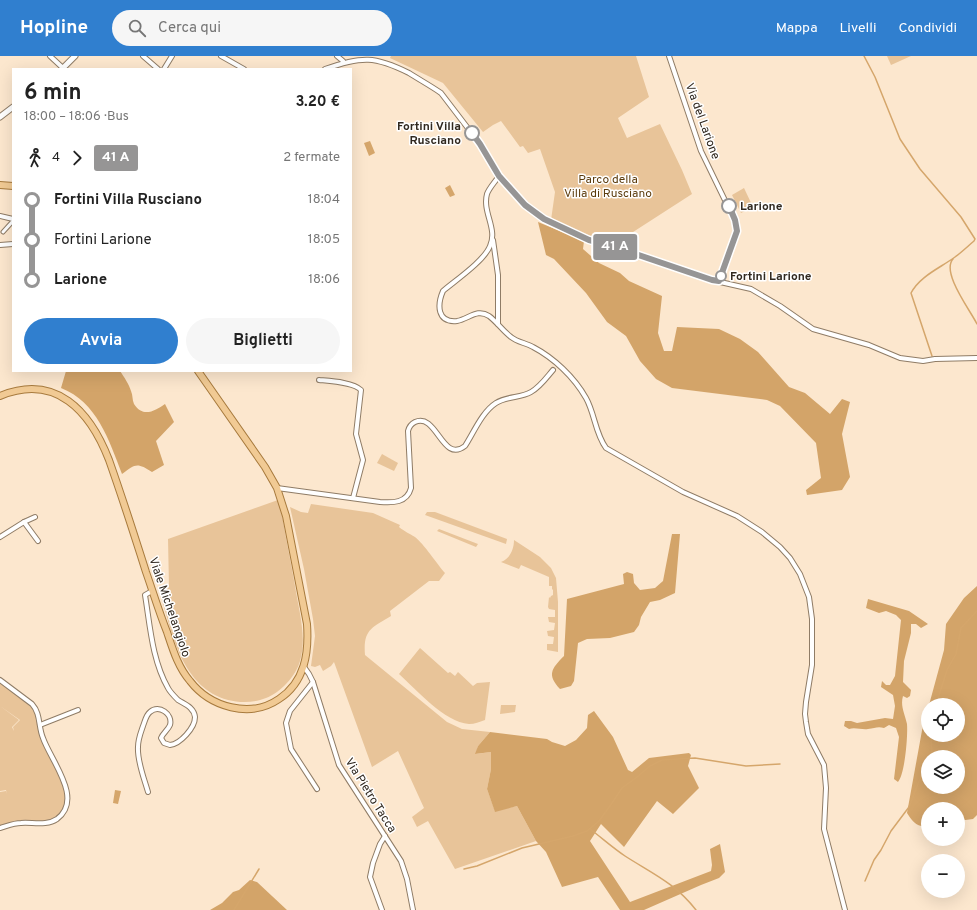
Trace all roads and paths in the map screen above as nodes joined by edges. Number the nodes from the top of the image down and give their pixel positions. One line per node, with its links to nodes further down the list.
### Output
1 (50, 56): 9 (street)
2 (75, 56): 10 (street)
3 (142, 56): 11 (street)
4 (172, 56): 12 (street)
5 (221, 56): 13 (street)
6 (337, 56): 8 (street)
7 (669, 56): 27 (street, Via del Larione)
8 (343, 61): 14 (street); 17 (street)
9 (62, 68)
10 (64, 68)
11 (157, 68)
12 (165, 68)
13 (242, 68)
14 (327, 68)
15 (12, 108): 16 (street)
16 (0, 117)
17 (499, 176): 24 (street); 27 (street)
18 (0, 185): 19 (main road)
19 (12, 186)
20 (0, 216): 21 (street)
21 (12, 220)
22 (12, 221): 23 (street)
23 (3, 232)
24 (493, 235): 28 (street); 28 (street)
25 (12, 244): 26 (street)
26 (0, 245)
27 (719, 281): 29 (street)
28 (498, 324): 52 (street)
29 (977, 358)
30 (553, 370): 35 (street)
31 (199, 372): 34 (main road, Viale Michelangiolo)
32 (318, 380): 35 (street)
33 (0, 396): 40 (main road, Viale Michelangiolo)
34 (277, 488): 35 (street); 41 (main road, Viale Michelangiolo)
35 (353, 498)
36 (35, 517): 37 (street)
37 (24, 522): 38 (street); 39 (street)
38 (0, 537)
39 (38, 542)
40 (152, 591): 41 (main road, Viale Michelangiolo); 47 (street)
41 (304, 667): 43 (street, Via Pietro Tacca)
42 (0, 680): 45 (street)
43 (313, 682): 46 (street); 49 (street, Via Pietro Tacca)
44 (78, 710): 45 (street)
45 (40, 725): 48 (street)
46 (317, 789)
47 (148, 792)
48 (0, 828)
49 (385, 836): 50 (street); 51 (street, Via Pietro Tacca)
50 (382, 910)
51 (413, 910)
52 (845, 910)

